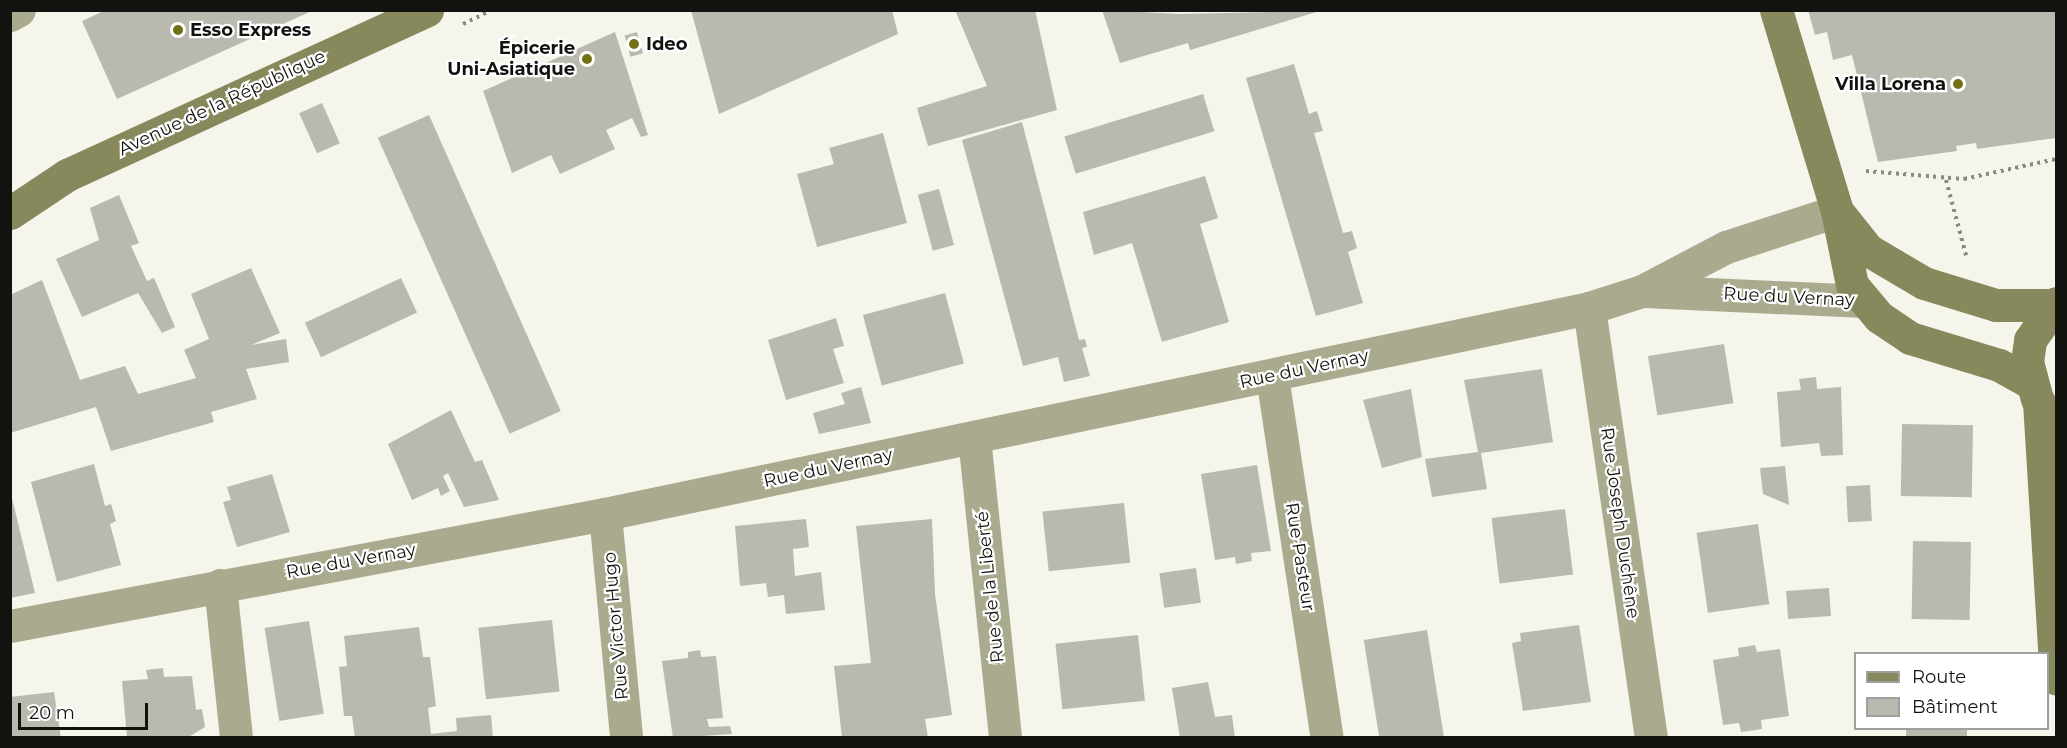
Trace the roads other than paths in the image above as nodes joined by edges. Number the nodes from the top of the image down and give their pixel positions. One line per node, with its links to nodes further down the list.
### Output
1 (19, 10): 4 (street)
2 (427, 10): 5 (main road, Avenue de la République)
3 (1776, 10): 6 (main road)
4 (10, 15)
5 (15, 209)
6 (1837, 211): 7 (street, Rue du Vernay); 8 (main road); 9 (main road)
7 (1642, 291): 8 (street, Rue du Vernay); 10 (street, Rue du Vernay)
8 (1864, 301): 12 (main road)
9 (2055, 304): 12 (main road)
10 (1589, 308): 11 (street, Rue du Vernay); 22 (street, Rue Joseph Duchêne)
11 (1272, 376): 13 (street, Rue du Vernay); 21 (street, Rue Pasteur)
12 (2042, 401): 17 (main road)
13 (974, 437): 14 (street, Rue du Vernay); 20 (street, Rue de la Liberté)
14 (605, 514): 15 (street, Rue du Vernay); 19 (street, Rue Victor Hugo)
15 (220, 585): 16 (street, Rue du Vernay); 18 (street)
16 (10, 626)
17 (2056, 678)
18 (236, 738)
19 (626, 738)
20 (1005, 738)
21 (1328, 738)
22 (1651, 738)

